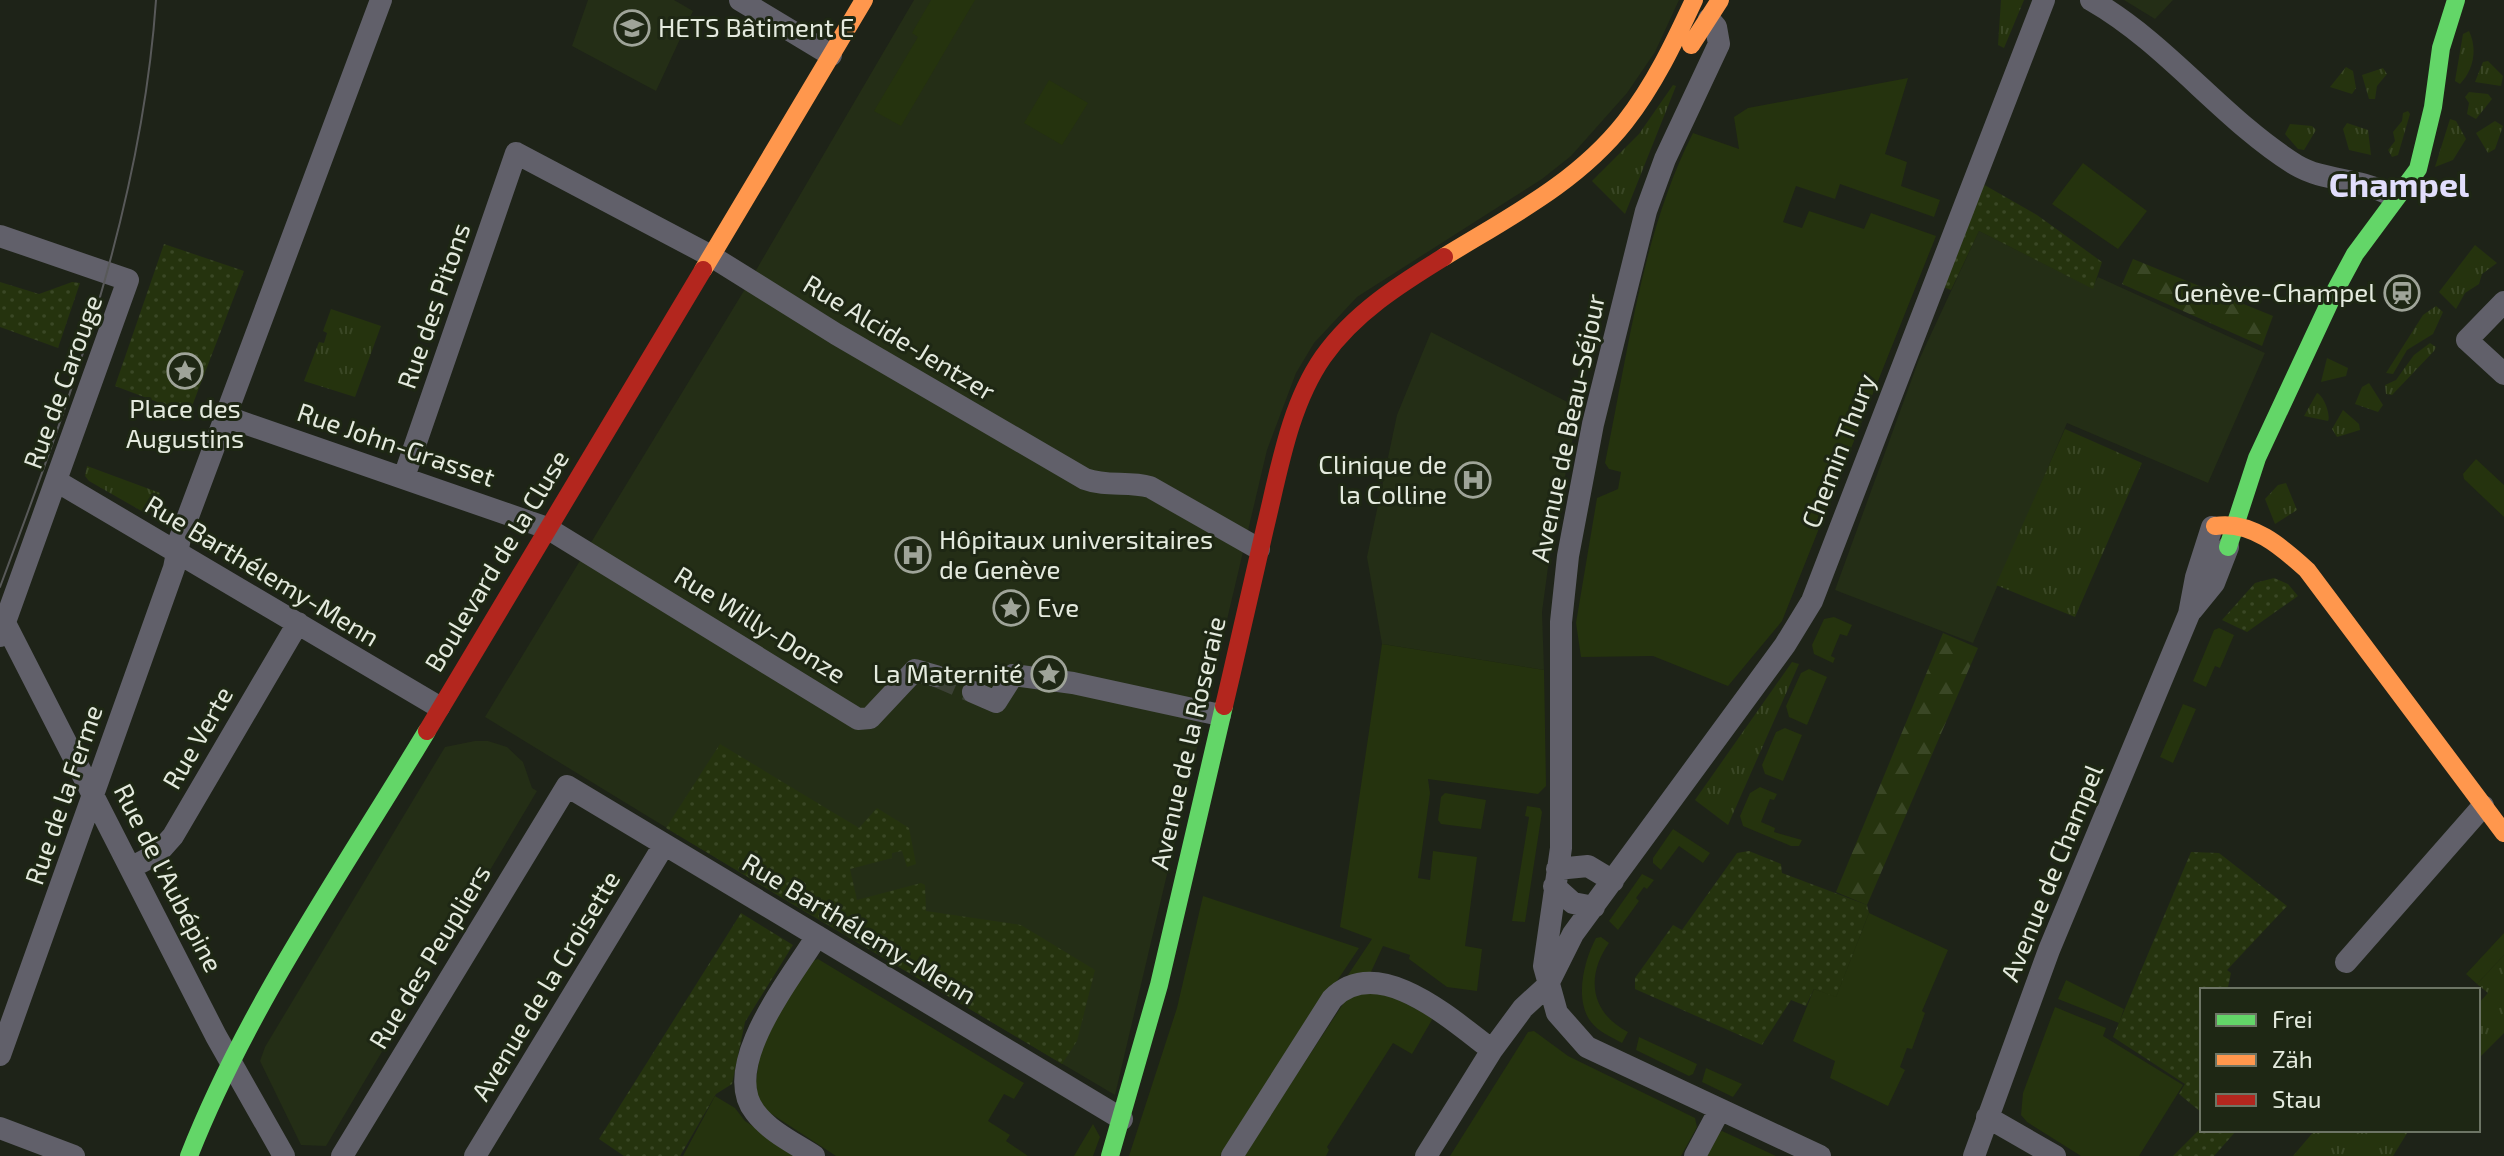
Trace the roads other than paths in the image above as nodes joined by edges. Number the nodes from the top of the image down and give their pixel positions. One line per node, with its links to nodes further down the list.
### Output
1 (381, 0): 17 (street)
2 (740, 0): 9 (street)
3 (864, 0): 9 (street, Boulevard de la Cluse)
4 (1694, 0): 10 (street, Avenue de la Roseraie)
5 (2044, 0): 42 (street, Chemin Thury)
6 (2091, 0): 12 (street)
7 (2454, 2): 12 (street, Avenue de Champel)
8 (1711, 6): 10 (street, Avenue de la Roseraie); 41 (street, Avenue de Beau-Séjour)
9 (831, 55): 14 (street, Boulevard de la Cluse)
10 (1660, 76): 23 (street, Avenue de la Roseraie)
11 (516, 153): 14 (street, Rue Alcide-Jentzer); 19 (street, Rue des Pitons)
12 (2389, 197): 18 (street, Avenue de Champel); 21 (street, Avenue de Champel)
13 (0, 236): 20 (street, Rue de Carouge)
14 (711, 256): 22 (street, Boulevard de la Cluse); 23 (street, Rue Alcide-Jentzer)
15 (2504, 302): 16 (street)
16 (2504, 374)
17 (227, 417): 19 (street, Rue John-Grasset); 25 (street)
18 (2235, 466)
19 (404, 477): 22 (street, Rue John-Grasset)
20 (58, 482): 25 (street, Rue Barthélemy-Menn); 30 (street, Rue de Carouge)
21 (2221, 520): 24 (street); 27 (street); 28 (street, Avenue de Champel)
22 (547, 528): 31 (street, Rue Willy-Donze); 33 (street, Boulevard de la Cluse)
23 (1259, 549): 34 (street, Avenue de la Roseraie)
24 (2235, 549): 28 (street, Avenue de Champel)
25 (176, 554): 29 (street, Rue Barthélemy-Menn); 36 (street, Rue de la Ferme)
26 (2265, 559): 27 (street)
27 (2313, 579): 37 (street)
28 (2189, 614): 51 (street, Avenue de Champel)
29 (298, 623): 33 (street, Rue Barthélemy-Menn); 40 (street, Rue Verte)
30 (3, 630): 36 (street, Rue de l'Aubépine)
31 (925, 673)
32 (973, 692): 34 (street)
33 (439, 707): 49 (street, Boulevard de la Cluse)
34 (1220, 715): 52 (street, Avenue de la Roseraie)
35 (567, 786): 39 (street, Rue Barthélemy-Menn); 57 (street, Rue des Peupliers)
36 (94, 794): 40 (street, Rue de l'Aubépine); 48 (street, Rue de la Ferme)
37 (2483, 806): 38 (street); 45 (street)
38 (2504, 833)
39 (664, 845): 44 (street, Rue Barthélemy-Menn); 58 (street, Avenue de la Croisette)
40 (132, 867): 49 (street, Rue de l'Aubépine)
41 (1556, 878): 42 (street); 43 (street); 46 (street, Avenue de Beau-Séjour)
42 (1613, 881): 43 (street, Chemin Thury)
43 (1594, 907): 46 (street, Chemin Thury)
44 (817, 936): 52 (street, Rue Barthélemy-Menn); 59 (street)
45 (2346, 962)
46 (1547, 986): 47 (street); 50 (street)
47 (1492, 1050): 61 (street); 62 (street)
48 (0, 1055)
49 (232, 1058): 55 (street, Boulevard de la Cluse); 56 (street, Rue de l'Aubépine)
50 (1719, 1111): 63 (street); 64 (street)
51 (1987, 1117): 65 (street, Avenue de Champel); 66 (street)
52 (1122, 1119): 60 (street, Avenue de la Roseraie)
53 (0, 1128): 54 (street)
54 (74, 1156)
55 (189, 1156)
56 (284, 1156)
57 (342, 1156)
58 (475, 1156)
59 (814, 1156)
60 (1110, 1156)
61 (1232, 1156)
62 (1426, 1156)
63 (1695, 1156)
64 (1820, 1156)
65 (1974, 1156)
66 (2055, 1156)

